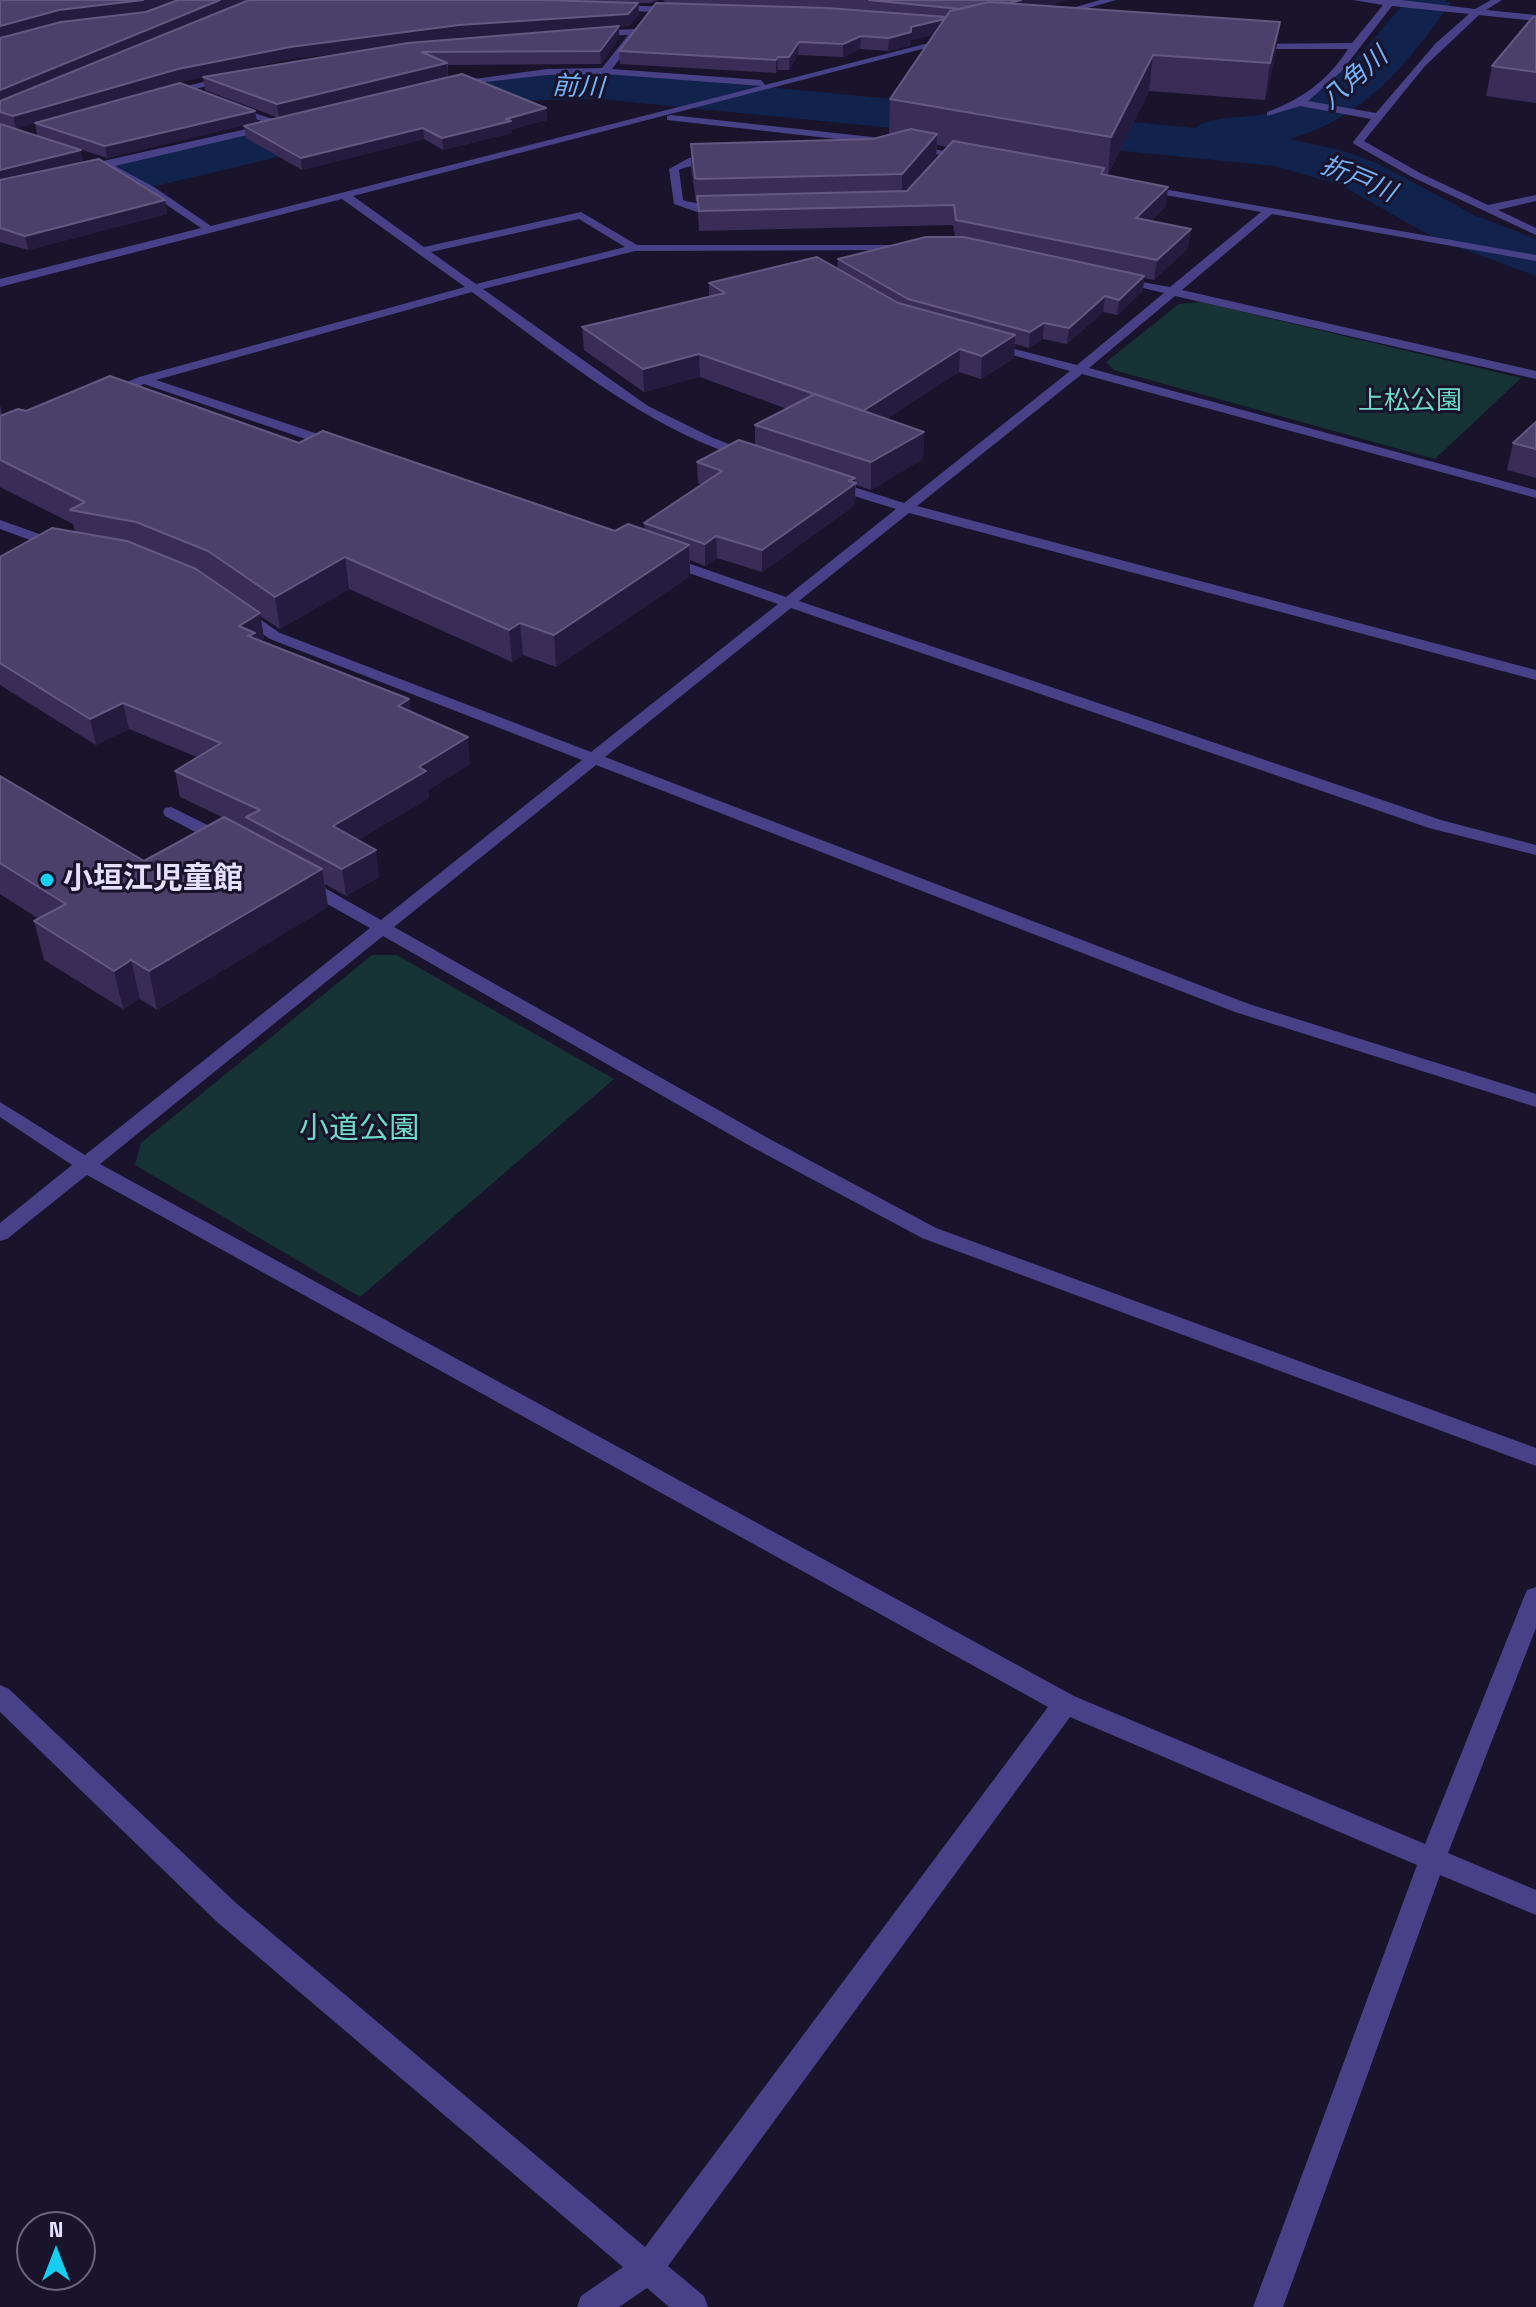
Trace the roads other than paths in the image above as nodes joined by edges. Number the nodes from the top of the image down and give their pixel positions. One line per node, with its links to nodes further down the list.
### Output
1 (667, 0): 7 (street)
2 (1111, 0): 10 (street)
3 (1358, 0): 5 (street)
4 (1497, 0): 9 (street)
5 (1393, 2): 9 (street); 16 (street)
6 (604, 8): 7 (street)
7 (650, 9): 8 (street); 12 (street)
8 (695, 10)
9 (1474, 11): 11 (street); 28 (street)
10 (1041, 18)
11 (1536, 18)
12 (635, 32): 13 (street); 17 (street)
13 (578, 33)
14 (969, 36): 19 (street)
15 (1232, 46): 16 (street)
16 (1355, 46): 25 (street)
17 (605, 71): 19 (street); 20 (street)
18 (241, 76): 21 (street)
19 (775, 84): 27 (street)
20 (432, 87)
21 (183, 88): 22 (street); 23 (street)
22 (171, 91)
23 (210, 99)
24 (224, 104): 30 (street)
25 (1303, 104): 26 (street); 28 (street)
26 (1271, 114)
27 (659, 116): 31 (street); 39 (street)
28 (1378, 116): 42 (street)
29 (309, 117): 30 (street)
30 (278, 124): 36 (street)
31 (910, 146): 33 (street); 34 (street)
32 (77, 155): 36 (street)
33 (881, 156)
34 (979, 159)
35 (721, 160): 41 (street)
36 (108, 166): 37 (street); 44 (street)
37 (77, 172)
38 (1132, 186): 43 (street)
39 (345, 196): 44 (street); 49 (street)
40 (1536, 198): 42 (street)
41 (742, 208)
42 (1486, 209): 45 (street)
43 (1269, 211): 50 (street); 55 (street)
44 (209, 229): 53 (street)
45 (1536, 232)
46 (932, 247): 48 (street)
47 (635, 248): 48 (street); 49 (street); 54 (street)
48 (778, 248): 51 (street)
49 (422, 251): 54 (street)
50 (1536, 258)
51 (805, 264)
52 (1111, 277): 55 (street)
53 (0, 283)
54 (474, 288): 59 (street); 62 (street)
55 (1173, 291): 57 (street); 58 (street)
56 (973, 340): 57 (street)
57 (1080, 369): 64 (street); 65 (street)
58 (1536, 375)
59 (143, 380): 60 (street); 61 (street)
60 (100, 399)
61 (345, 447)
62 (763, 461)
63 (818, 480): 65 (street)
64 (1536, 494)
65 (904, 507): 69 (street); 71 (street)
66 (0, 524): 67 (street)
67 (78, 549)
68 (651, 554): 69 (street)
69 (787, 603): 72 (street); 75 (street)
70 (229, 604): 72 (street)
71 (1536, 675)
72 (593, 757): 77 (street); 78 (street)
73 (171, 812): 74 (street)
74 (239, 848)
75 (1536, 850)
76 (293, 878): 77 (street)
77 (382, 926): 80 (street); 82 (street)
78 (1536, 1101)
79 (0, 1108): 80 (street)
80 (86, 1165): 81 (street); 85 (street)
81 (0, 1234)
82 (1536, 1457)
83 (1536, 1597): 86 (street)
84 (0, 1696): 88 (street)
85 (1065, 1704): 86 (street); 88 (street)
86 (1432, 1860): 87 (street); 91 (street)
87 (1536, 1903)
88 (647, 2269): 89 (street); 90 (street)
89 (592, 2307)
90 (693, 2307)
91 (1268, 2307)

